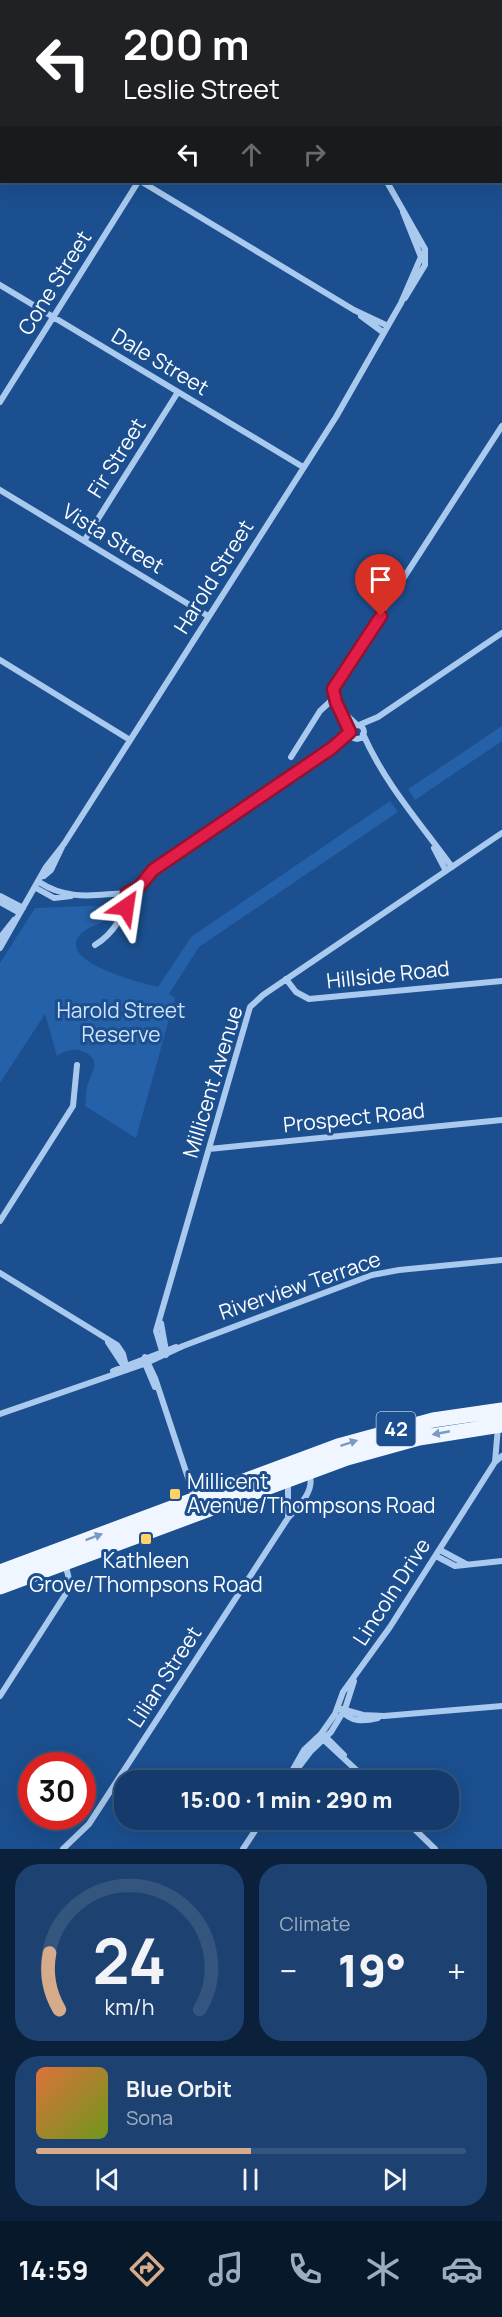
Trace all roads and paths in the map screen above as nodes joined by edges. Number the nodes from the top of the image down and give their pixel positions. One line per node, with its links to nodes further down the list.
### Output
1 (139, 183): 6 (street, Cone Street)
2 (142, 183): 5 (street)
3 (388, 183): 7 (street, Harold Street)
4 (0, 285): 6 (street, Dale Street)
5 (354, 310): 7 (street); 8 (street)
6 (54, 317): 9 (street, Dale Street); 10 (street, Cone Street)
7 (388, 326): 8 (street, Harold Street)
8 (384, 333): 12 (street, Harold Street)
9 (178, 392): 12 (street, Dale Street); 14 (street, Fir Street)
10 (0, 402)
11 (502, 426): 18 (street)
12 (303, 467): 15 (street, Harold Street)
13 (0, 490): 14 (street, Vista Street)
14 (84, 541): 15 (street, Vista Street)
15 (208, 616): 25 (street, Harold Street)
16 (502, 633): 20 (street)
17 (0, 660): 25 (street)
18 (334, 696): 19 (street); 27 (street)
19 (340, 709): 21 (street); 22 (street)
20 (378, 717): 21 (street); 23 (street)
21 (358, 725): 22 (street); 23 (street)
22 (350, 731): 24 (street); 26 (street)
23 (364, 733): 24 (street); 28 (street)
24 (356, 739): 26 (street); 28 (street)
25 (130, 740): 31 (street, Harold Street)
26 (332, 748): 32 (street)
27 (291, 757)
28 (373, 757): 30 (street)
29 (502, 833): 30 (street, Millicent Avenue)
30 (449, 869): 39 (street, Millicent Avenue)
31 (39, 882): 32 (street); 35 (street, Harold Street)
32 (127, 893): 37 (street)
33 (0, 896): 35 (street)
34 (0, 902): 35 (street)
35 (20, 913): 36 (street, Harold Street); 38 (street, Harold Street)
36 (0, 938)
37 (95, 945)
38 (0, 948)
39 (286, 980): 40 (street, Hillside Road); 43 (street, Millicent Avenue)
40 (502, 981)
41 (77, 1065): 44 (street)
42 (502, 1120): 43 (street, Prospect Road)
43 (209, 1149): 47 (street, Millicent Avenue)
44 (0, 1221)
45 (502, 1260): 47 (street, Riverview Terrace)
46 (0, 1273): 49 (street)
47 (165, 1352): 48 (street, Riverview Terrace)
48 (146, 1361): 49 (street, Riverview Terrace); 57 (street)
49 (126, 1366): 50 (street, Riverview Terrace)
50 (0, 1414)
51 (501, 1419): 53 (main road, 42, one-way to 51); 54 (street, Lincoln Drive); 55 (main road, 42, one-way to 55)
52 (502, 1456): 54 (street, Lincoln Drive)
53 (294, 1462): 55 (street); 56 (street); 57 (main road, 42)
54 (495, 1462): 59 (street, Lincoln Drive)
55 (309, 1472): 56 (main road, 42); 58 (street, Lilian Street)
56 (288, 1480): 57 (main road, 42); 58 (street)
57 (200, 1502): 60 (main road, 42)
58 (288, 1518): 72 (street, Lilian Street)
59 (438, 1553): 61 (street); 66 (street, Lincoln Drive)
60 (62, 1556): 62 (main road, 42); 63 (main road, 42); 64 (street)
61 (502, 1561)
62 (0, 1572)
63 (0, 1587)
64 (0, 1696)
65 (501, 1707): 66 (street)
66 (342, 1710): 67 (street, Lincoln Drive)
67 (324, 1738): 68 (street, Lincoln Drive); 69 (street)
68 (293, 1770)
69 (356, 1770)
70 (255, 1830): 73 (street)
71 (415, 1830): 74 (street)
72 (63, 1849)
73 (243, 1849)
74 (435, 1849)

